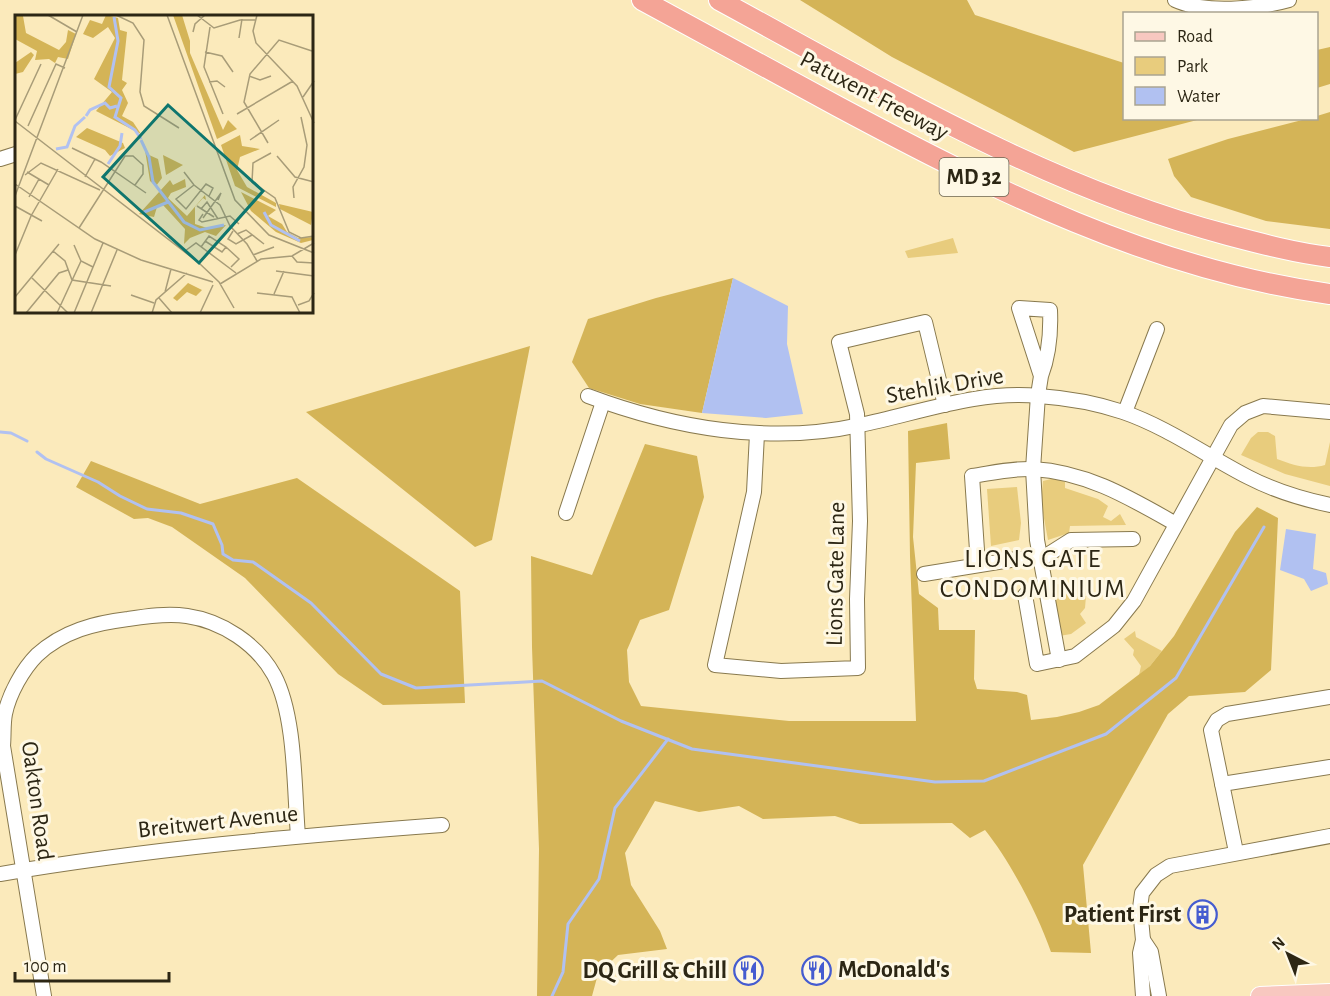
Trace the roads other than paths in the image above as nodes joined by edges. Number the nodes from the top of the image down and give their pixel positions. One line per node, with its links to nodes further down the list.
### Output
1 (642, 0): 8 (highway, Patuxent Freeway / MD 32)
2 (719, 0): 7 (highway, Patuxent Freeway / MD 32)
3 (1175, 0): 4 (street)
4 (1289, 0)
5 (15, 154): 6 (street)
6 (0, 159)
7 (1330, 258)
8 (1330, 294)
9 (1157, 329): 15 (street)
10 (1041, 376): 11 (street)
11 (1038, 395): 14 (street, Stehlik Drive); 15 (street, Stehlik Drive); 20 (street)
12 (588, 396): 13 (street, Stehlik Drive)
13 (603, 402): 18 (street, Stehlik Drive); 22 (street)
14 (945, 405): 17 (street, Stehlik Drive); 17 (street)
15 (1125, 412): 19 (street, Stehlik Drive)
16 (1330, 412): 19 (street)
17 (858, 426): 18 (street, Stehlik Drive); 18 (street, Lions Gate Lane)
18 (757, 434)
19 (1212, 458): 21 (street, Stehlik Drive); 23 (street)
20 (1033, 469): 23 (street); 25 (street); 26 (street)
21 (1330, 505)
22 (566, 513)
23 (1176, 524): 29 (street)
24 (1133, 539): 25 (street)
25 (1041, 559): 26 (street); 29 (street)
26 (978, 565): 27 (street)
27 (924, 574)
28 (1025, 595): 29 (street)
29 (1059, 660)
30 (1330, 697): 32 (street)
31 (1330, 767): 32 (street)
32 (1222, 784): 36 (street)
33 (442, 825): 34 (street, Breitwert Avenue)
34 (298, 836): 37 (street, Breitwert Avenue); 37 (street, Oakton Road)
35 (1330, 836): 36 (street)
36 (1236, 852): 39 (street)
37 (24, 870): 38 (street, Breitwert Avenue); 41 (street, Oakton Road)
38 (0, 874)
39 (1143, 940): 42 (street); 43 (street)
40 (1330, 993): 44 (main road)
41 (44, 996)
42 (1143, 996)
43 (1159, 996)
44 (1260, 996)

